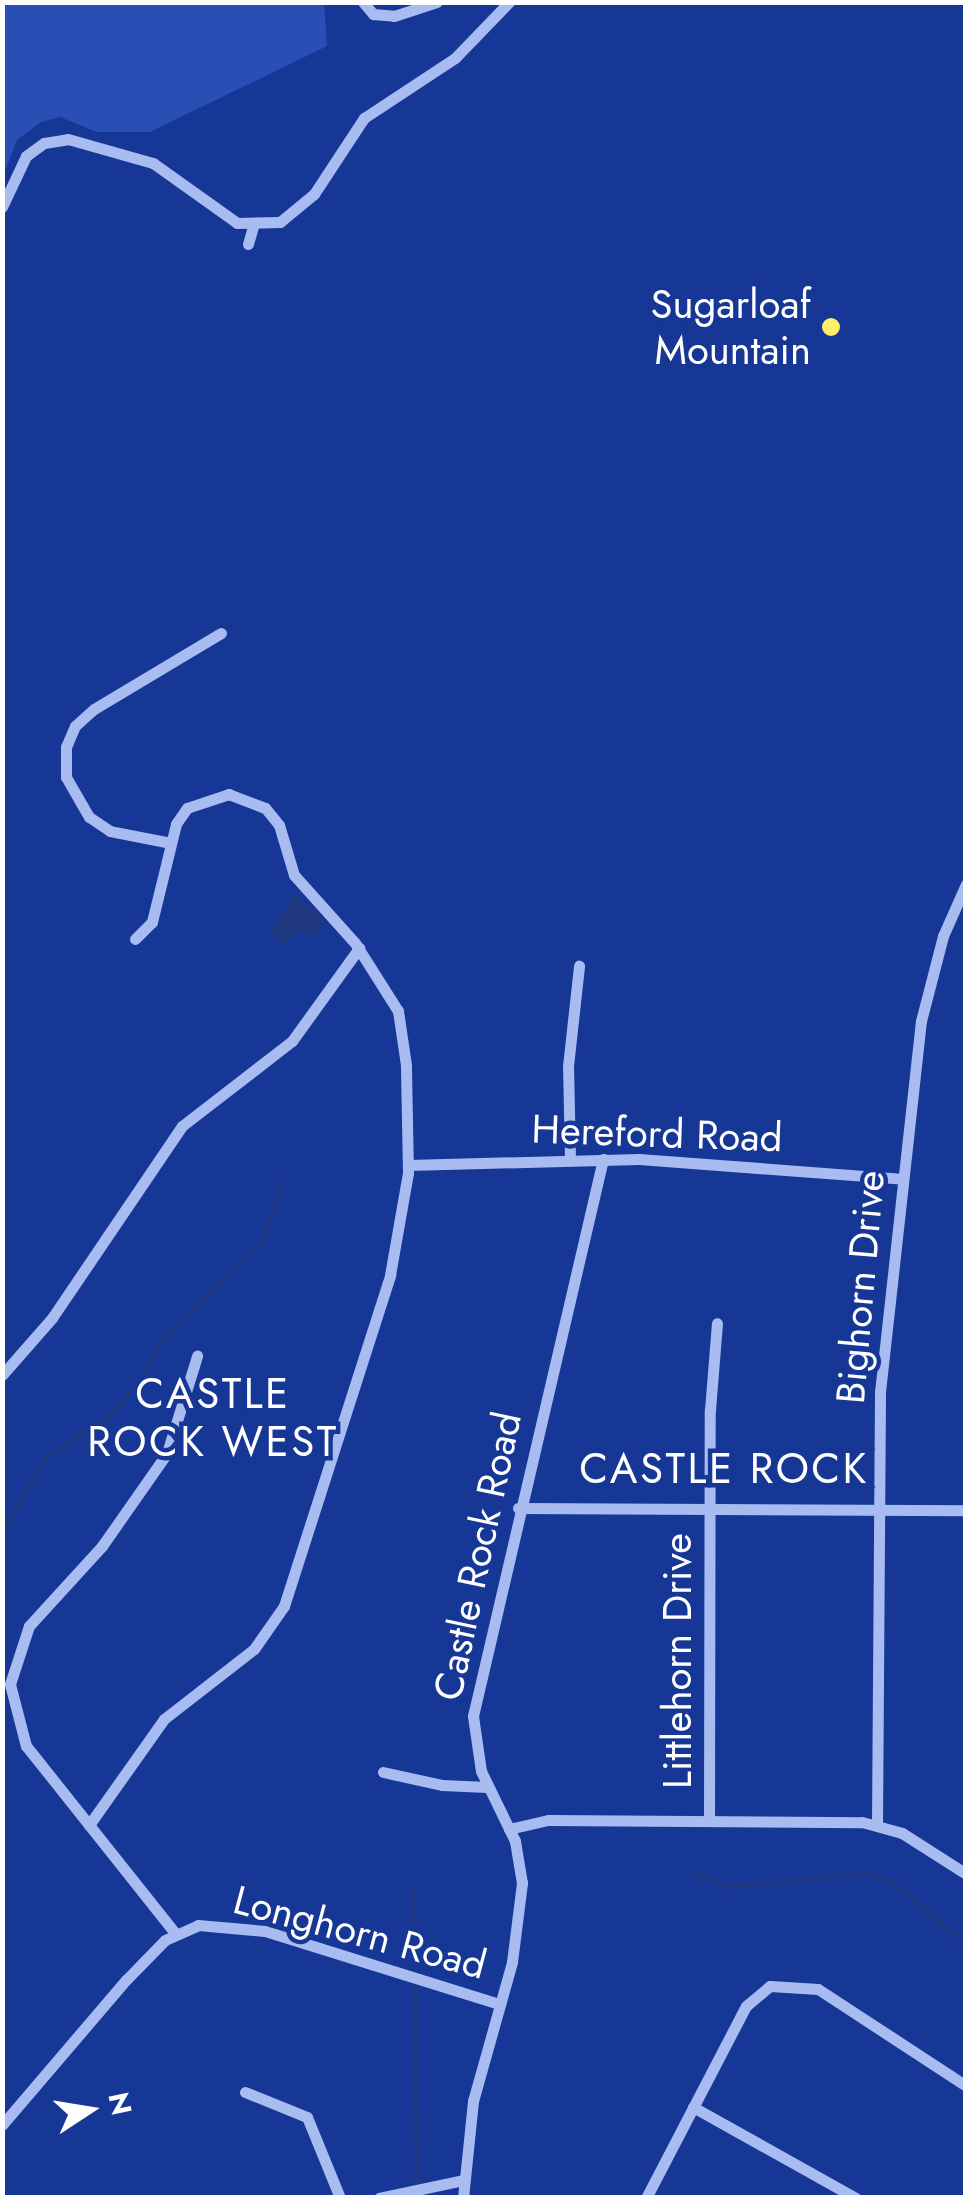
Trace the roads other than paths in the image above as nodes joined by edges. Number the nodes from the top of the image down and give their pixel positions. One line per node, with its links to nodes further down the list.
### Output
1 (363, 2): 2 (street)
2 (437, 2)
3 (509, 2): 5 (street)
4 (2, 207): 5 (street)
5 (254, 226): 6 (street)
6 (248, 244)
7 (221, 633): 8 (street)
8 (171, 843): 10 (street); 11 (street)
9 (966, 884): 16 (street, Bighorn Drive)
10 (135, 939)
11 (359, 948): 15 (street); 19 (street)
12 (579, 966): 13 (street)
13 (570, 1159): 14 (street, Hereford Road); 15 (street, Hereford Road)
14 (602, 1159): 16 (street, Hereford Road); 20 (street, Castle Rock Road)
15 (408, 1165): 28 (street)
16 (903, 1179): 22 (street, Bighorn Drive)
17 (717, 1322): 21 (street, Littlehorn Drive)
18 (197, 1356): 28 (street, Longhorn Road)
19 (2, 1375)
20 (518, 1508): 21 (street); 25 (street, Castle Rock Road)
21 (709, 1509): 22 (street); 26 (street, Littlehorn Drive)
22 (878, 1509): 23 (street); 27 (street, Bighorn Drive)
23 (966, 1510)
24 (383, 1772): 25 (street)
25 (487, 1787): 29 (street, Castle Rock Road)
26 (709, 1821): 27 (street); 29 (street)
27 (877, 1824): 30 (street)
28 (89, 1825): 31 (street, Longhorn Road)
29 (509, 1829): 32 (street, Castle Rock Road)
30 (966, 1874)
31 (175, 1934): 32 (street, Longhorn Road); 36 (street)
32 (500, 2004): 37 (street, Castle Rock Road)
33 (966, 2086): 35 (street)
34 (245, 2092): 38 (street)
35 (693, 2106): 41 (street); 42 (street)
36 (2, 2124)
37 (464, 2180): 39 (street); 40 (street, Castle Rock Road)
38 (340, 2198)
39 (379, 2198)
40 (464, 2198)
41 (646, 2198)
42 (856, 2198)

